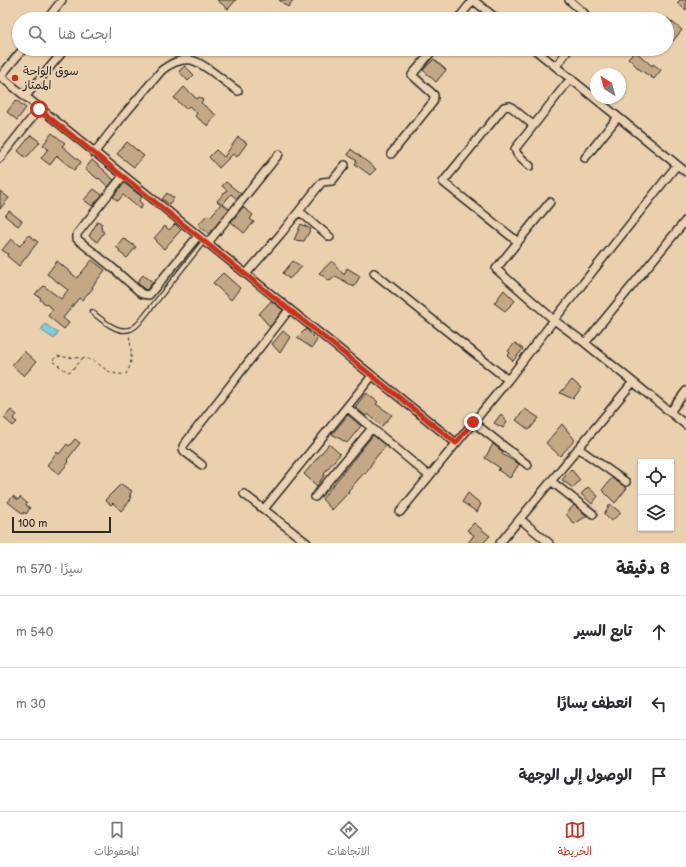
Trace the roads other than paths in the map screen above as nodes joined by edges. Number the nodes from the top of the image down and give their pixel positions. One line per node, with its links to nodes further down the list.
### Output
1 (62, 0): 4 (street)
2 (473, 0): 5 (street); 6 (street)
3 (569, 0): 7 (street)
4 (53, 12)
5 (464, 12)
6 (488, 12)
7 (583, 12)
8 (17, 56): 14 (street)
9 (59, 56): 17 (street)
10 (428, 56): 23 (street)
11 (543, 56): 13 (street)
12 (564, 56): 13 (street)
13 (556, 66): 15 (street)
14 (0, 76): 17 (street)
15 (571, 78): 19 (street); 20 (street)
16 (238, 91): 21 (street)
17 (25, 97): 18 (street)
18 (39, 109): 21 (street); 24 (street)
19 (618, 117): 25 (street); 27 (street)
20 (533, 125): 28 (street); 36 (street)
21 (94, 153): 30 (street)
22 (279, 154): 35 (street)
23 (391, 154)
24 (0, 158)
25 (585, 158)
26 (345, 165): 32 (street)
27 (677, 165): 29 (street); 41 (street)
28 (530, 166)
29 (686, 172)
30 (123, 176): 35 (street); 35 (street)
31 (550, 202): 36 (street)
32 (299, 211): 34 (street); 38 (street)
33 (686, 220): 42 (street)
34 (330, 237)
35 (203, 240): 38 (street); 40 (lane)
36 (518, 242): 41 (street)
37 (374, 273): 44 (street)
38 (246, 274): 39 (street)
39 (289, 310): 43 (street); 54 (street)
40 (92, 312)
41 (554, 320): 42 (street); 44 (street)
42 (584, 342): 45 (street)
43 (372, 376): 47 (street); 52 (street)
44 (508, 380): 49 (street)
45 (633, 382): 48 (street); 53 (street)
46 (686, 391): 48 (street)
47 (348, 408): 51 (street); 61 (street)
48 (670, 412): 50 (street)
49 (473, 422): 52 (street); 55 (street)
50 (686, 425)
51 (372, 428): 56 (street); 60 (street)
52 (456, 443): 56 (street)
53 (578, 448): 57 (street); 58 (street)
54 (202, 465)
55 (528, 465)
56 (429, 476): 62 (street)
57 (551, 481): 63 (street); 64 (street)
58 (626, 482)
59 (244, 494): 61 (street)
60 (315, 497)
61 (264, 509): 65 (street)
62 (400, 512)
63 (594, 514)
64 (520, 519): 66 (street); 67 (street)
65 (307, 543)
66 (500, 543)
67 (549, 543)

